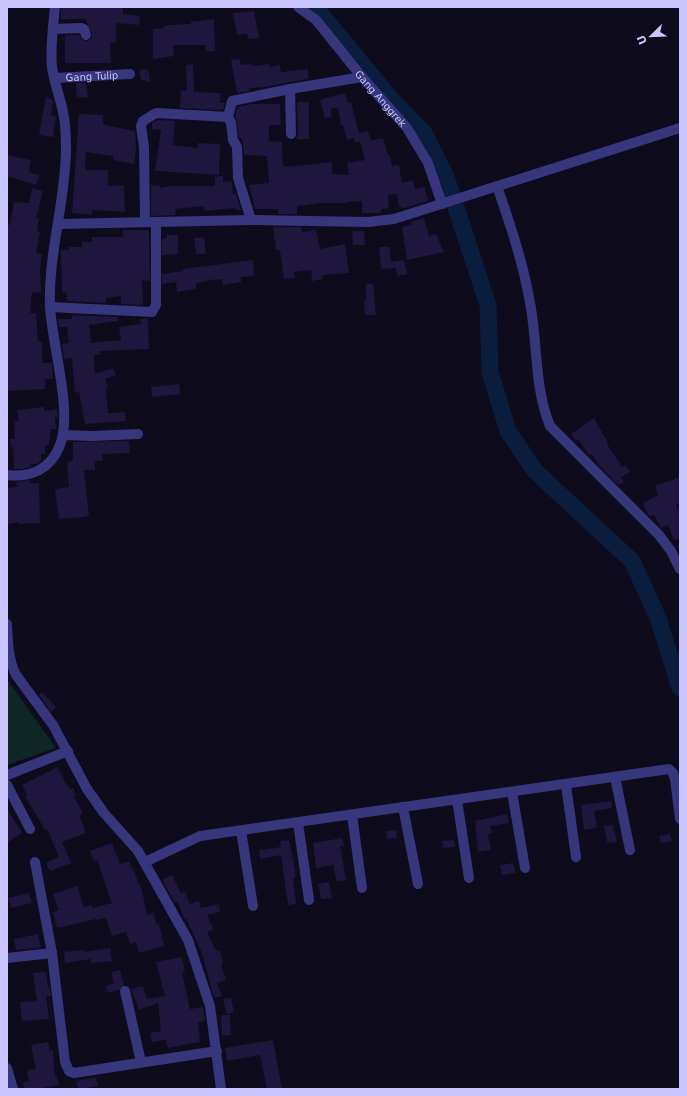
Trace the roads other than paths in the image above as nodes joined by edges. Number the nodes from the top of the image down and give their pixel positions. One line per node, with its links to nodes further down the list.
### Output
1 (55, 7): 3 (street)
2 (298, 7): 6 (street, Gang Anggrek)
3 (53, 29): 4 (street); 7 (street)
4 (86, 35)
5 (130, 74): 7 (street, Gang Tulip)
6 (362, 77): 8 (street); 13 (street, Gang Anggrek)
7 (54, 78): 17 (street)
8 (290, 89): 9 (street); 11 (street)
9 (228, 117): 14 (street); 15 (street)
10 (680, 128): 12 (street)
11 (291, 134)
12 (497, 186): 13 (street); 22 (street)
13 (439, 205): 14 (street)
14 (251, 220): 16 (street)
15 (145, 222): 16 (street); 17 (street)
16 (156, 222): 18 (street)
17 (59, 224): 18 (street)
18 (50, 307): 19 (street)
19 (63, 434): 20 (street); 21 (street)
20 (138, 434)
21 (7, 475)
22 (680, 569)
23 (7, 624): 24 (street)
24 (68, 751): 25 (street); 40 (street)
25 (7, 775)
26 (615, 777): 28 (street); 33 (street); 37 (street)
27 (7, 785): 35 (street)
28 (566, 785): 29 (street); 38 (street)
29 (512, 792): 30 (street); 41 (street)
30 (457, 800): 31 (street); 42 (street)
31 (403, 808): 32 (street); 43 (street)
32 (352, 815): 34 (street); 44 (street)
33 (680, 819)
34 (298, 823): 36 (street); 45 (street)
35 (30, 829)
36 (241, 831): 40 (street); 46 (street)
37 (630, 850)
38 (576, 857)
39 (35, 862): 47 (street)
40 (144, 862): 50 (street)
41 (525, 868)
42 (469, 878)
43 (418, 884)
44 (362, 888)
45 (309, 900)
46 (253, 906)
47 (52, 953): 48 (street); 51 (street)
48 (7, 958)
49 (125, 991): 51 (street)
50 (217, 1051): 51 (street); 54 (street)
51 (141, 1062)
52 (7, 1068): 53 (street)
53 (13, 1089)
54 (221, 1089)

